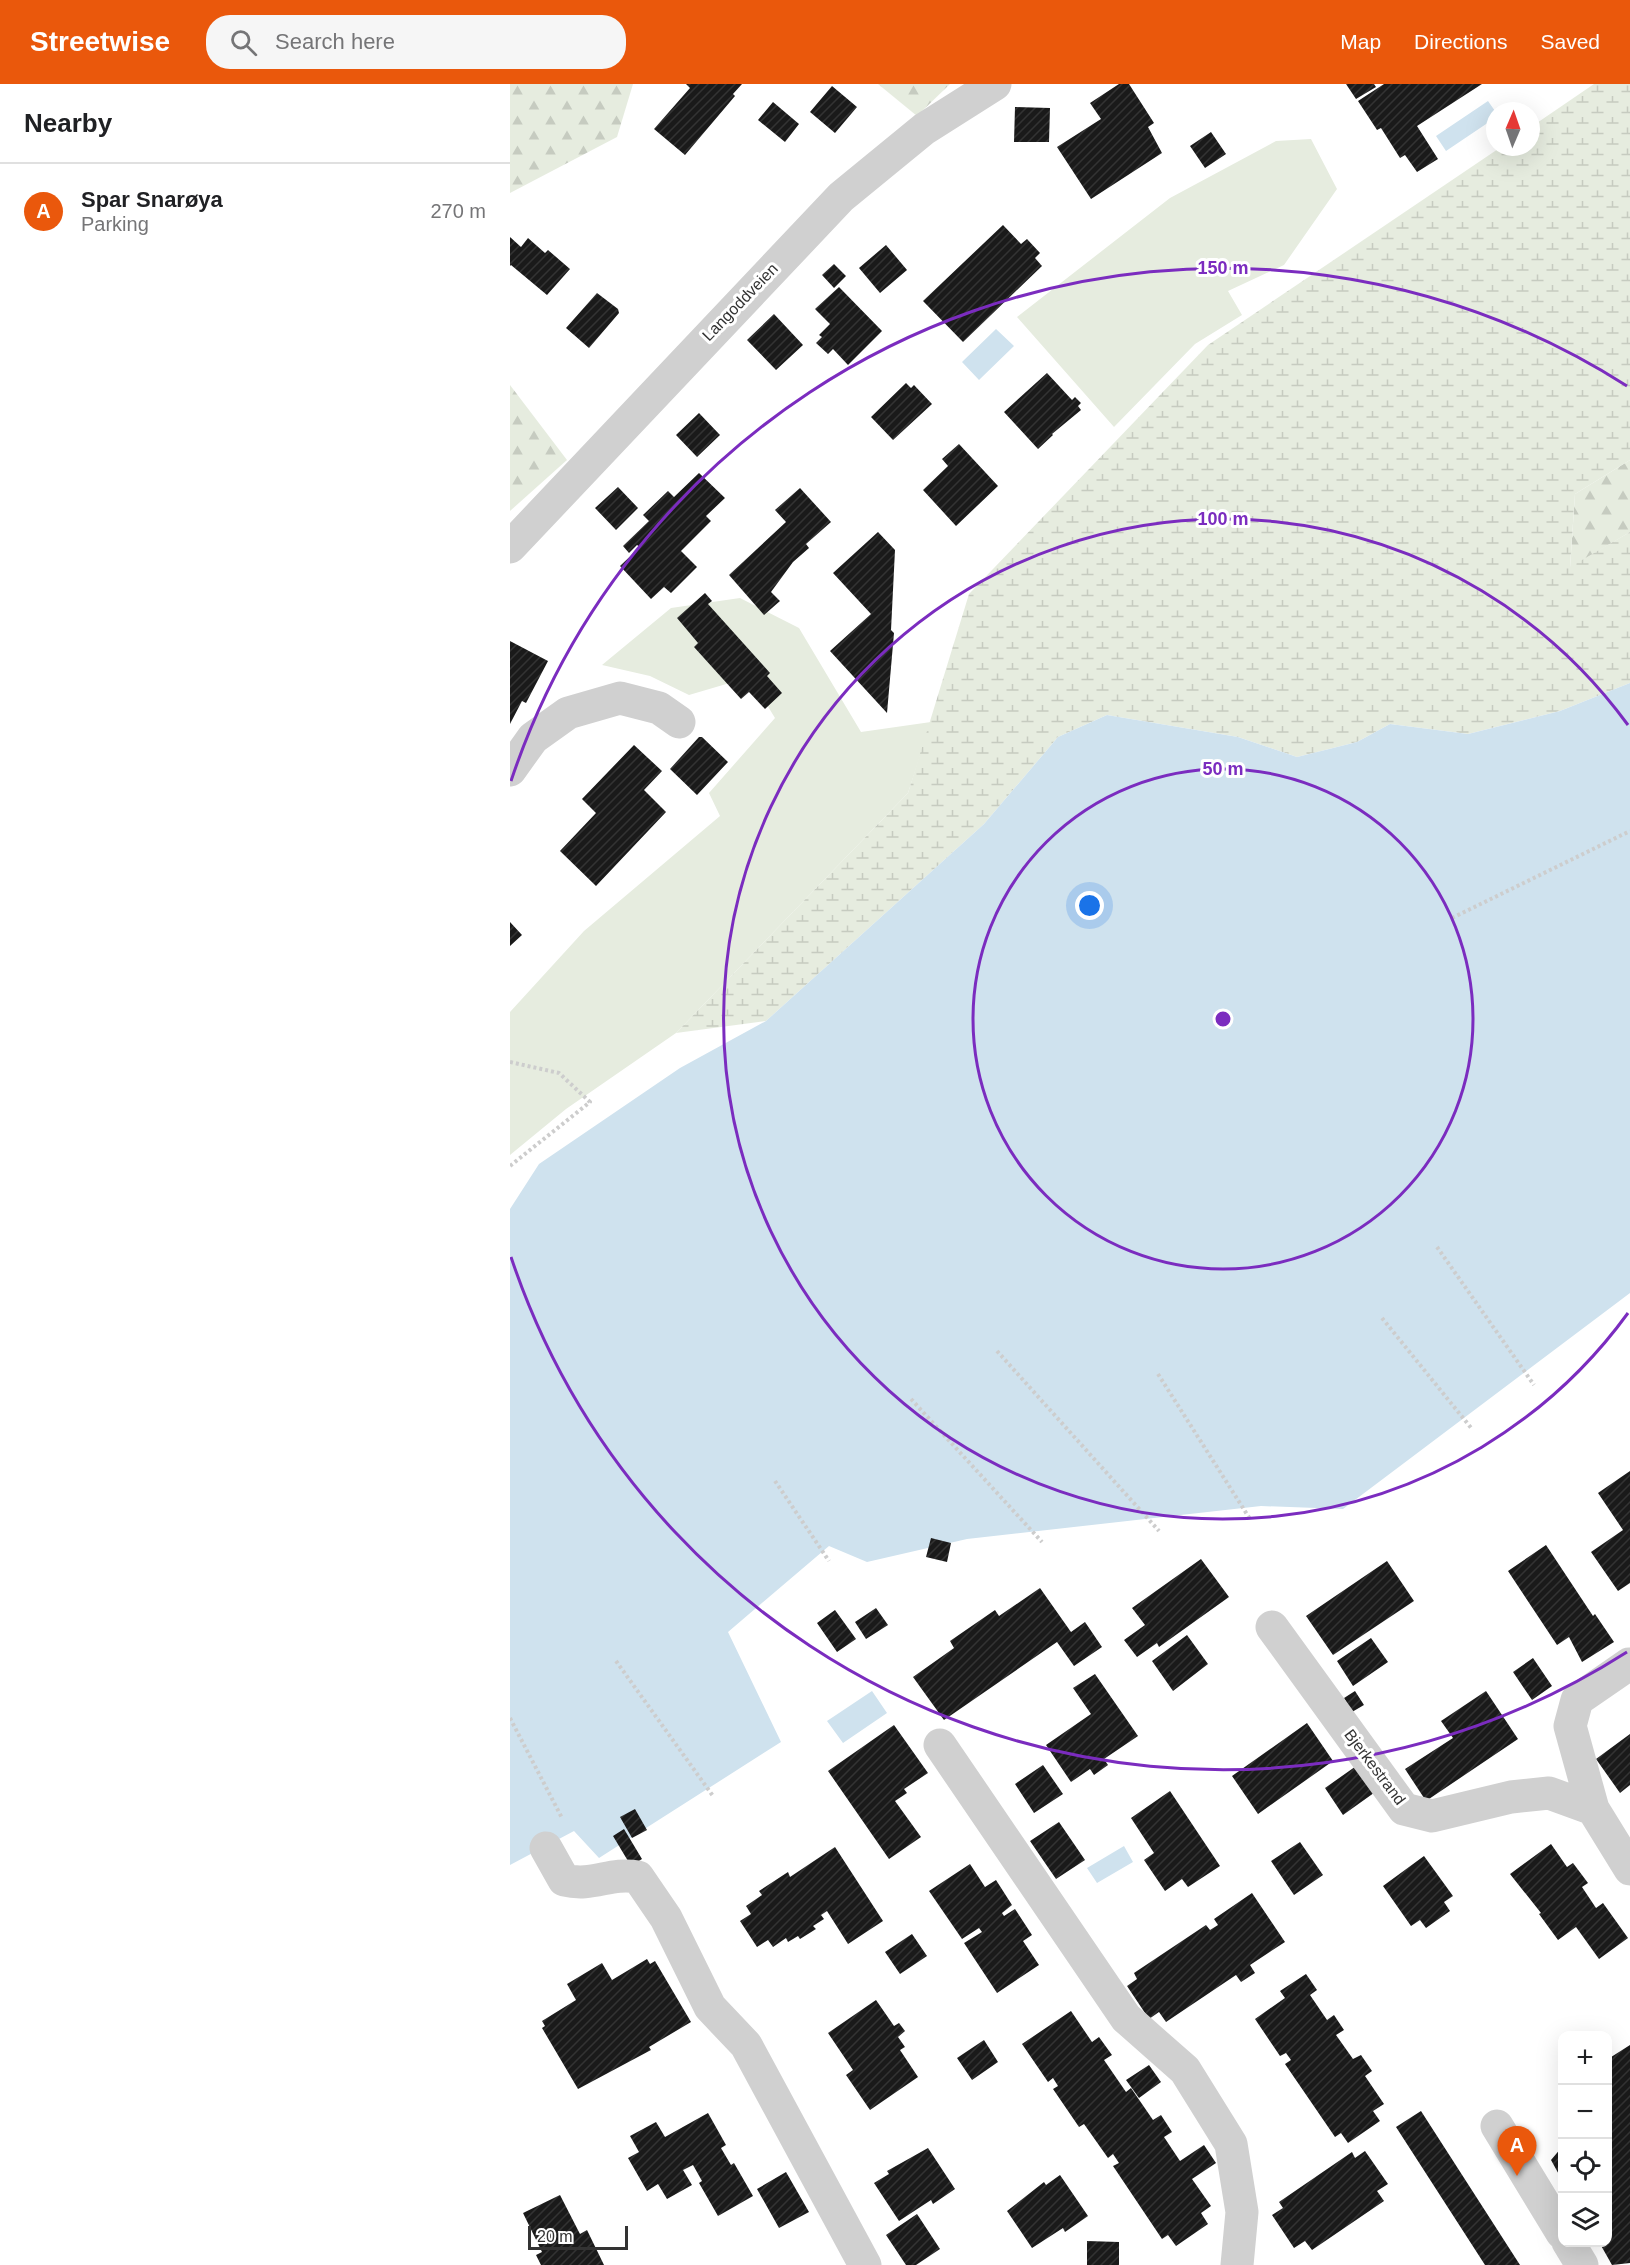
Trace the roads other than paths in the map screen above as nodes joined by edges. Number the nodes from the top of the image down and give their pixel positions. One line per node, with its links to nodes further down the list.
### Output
1 (995, 84): 2 (street, Langoddveien)
2 (510, 547)
3 (679, 722): 4 (street)
4 (510, 770)
5 (1272, 1627): 8 (street, Bjerkestrand)
6 (1629, 1664): 8 (street)
7 (940, 1745): 15 (street)
8 (1593, 1809): 10 (street)
9 (546, 1848): 14 (street)
10 (1630, 1869)
11 (1497, 2126): 12 (street)
12 (1558, 2226)
13 (1571, 2247): 16 (street)
14 (865, 2265)
15 (1237, 2265)
16 (1582, 2265)

